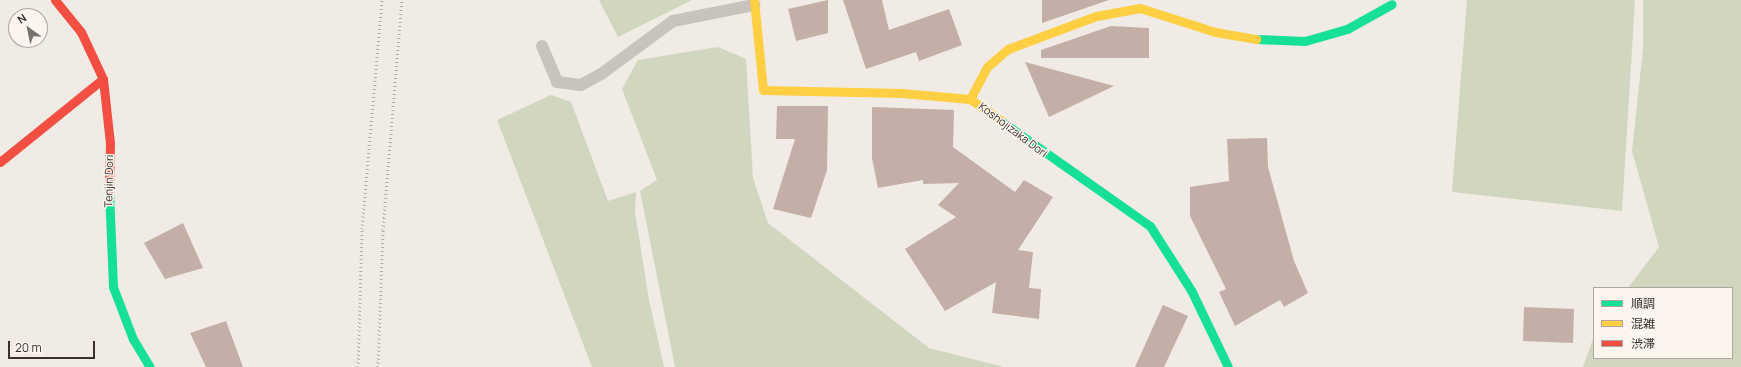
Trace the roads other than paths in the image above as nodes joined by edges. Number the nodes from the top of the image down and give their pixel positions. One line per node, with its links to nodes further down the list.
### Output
1 (55, 0): 5 (street, Tenjin Dori)
2 (754, 2): 4 (lane); 6 (street, Koshojizaka Dori)
3 (1392, 4): 6 (street)
4 (542, 46)
5 (103, 78): 7 (street); 8 (street, Tenjin Dori)
6 (970, 99): 9 (street, Koshojizaka Dori)
7 (0, 162)
8 (150, 367)
9 (1228, 367)

